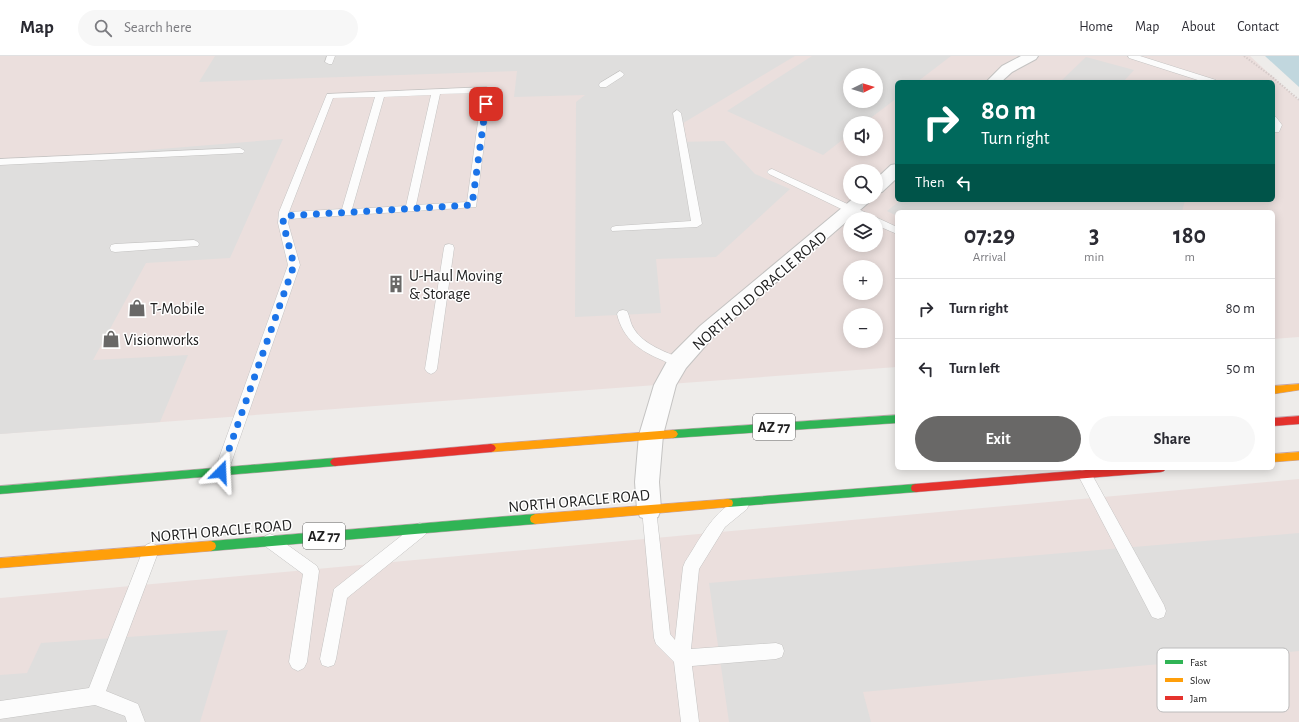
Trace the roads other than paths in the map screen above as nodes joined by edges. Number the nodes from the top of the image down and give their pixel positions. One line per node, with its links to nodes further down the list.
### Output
1 (1031, 56): 4 (street)
2 (1132, 56): 5 (lane)
3 (620, 74): 6 (lane)
4 (995, 80)
5 (1207, 80)
6 (603, 85)
7 (436, 92): 8 (lane); 18 (lane); 18 (lane)
8 (380, 94): 20 (lane); 22 (lane)
9 (677, 113): 24 (lane)
10 (1275, 122): 11 (lane)
11 (1276, 130)
12 (240, 151): 13 (lane)
13 (0, 162)
14 (895, 171): 16 (street)
15 (772, 172): 19 (lane)
16 (883, 182)
17 (858, 204): 19 (street, NORTH OLD ORACLE ROAD)
18 (410, 209): 20 (lane)
19 (852, 210): 21 (lane); 30 (street, NORTH OLD ORACLE ROAD)
20 (346, 212): 22 (lane)
21 (856, 212)
22 (284, 216): 41 (lane)
23 (883, 224): 25 (lane)
24 (616, 229)
25 (895, 230)
26 (194, 244): 27 (lane)
27 (115, 248)
28 (449, 248): 31 (lane)
29 (623, 314): 30 (lane)
30 (678, 362): 37 (street, NORTH OLD ORACLE ROAD)
31 (431, 369)
32 (1299, 387): 33 (highway)
33 (1275, 390)
34 (895, 420): 37 (highway, AZ 77)
35 (1299, 420): 36 (highway)
36 (1275, 422)
37 (651, 435): 41 (highway, AZ 77); 45 (street, NORTH OLD ORACLE ROAD)
38 (1299, 456): 39 (highway)
39 (1275, 458)
40 (1129, 470): 42 (highway, NORTH ORACLE ROAD / AZ 77)
41 (221, 472): 43 (highway, AZ 77)
42 (1085, 475): 44 (highway, NORTH ORACLE ROAD / AZ 77); 50 (lane)
43 (0, 490)
44 (745, 502): 45 (highway, NORTH ORACLE ROAD / AZ 77); 53 (lane)
45 (649, 509): 46 (highway, NORTH ORACLE ROAD / AZ 77); 53 (lane)
46 (422, 528): 47 (highway, NORTH ORACLE ROAD / AZ 77); 52 (lane)
47 (270, 541): 48 (highway, NORTH ORACLE ROAD / AZ 77); 54 (lane)
48 (151, 550): 49 (highway, NORTH ORACLE ROAD / AZ 77); 55 (lane)
49 (0, 563)
50 (1158, 611)
51 (776, 651): 53 (lane)
52 (328, 658)
53 (682, 658): 58 (lane)
54 (298, 662)
55 (95, 696): 56 (lane); 57 (lane)
56 (0, 710)
57 (136, 722)
58 (690, 722)

